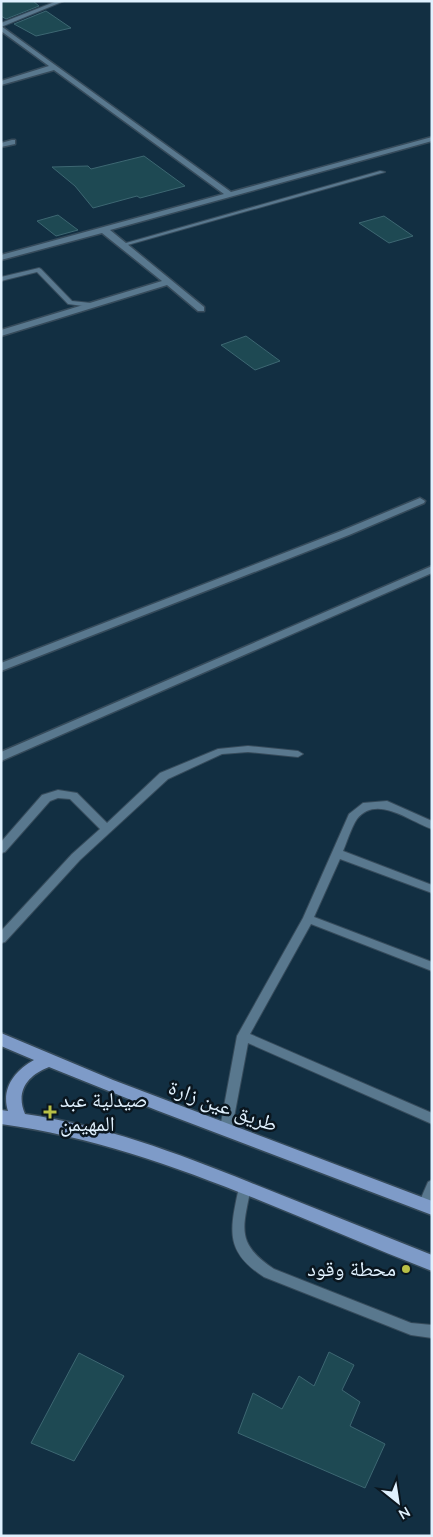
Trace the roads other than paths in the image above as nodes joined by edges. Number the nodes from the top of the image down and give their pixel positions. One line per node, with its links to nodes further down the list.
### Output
1 (62, 1): 2 (lane)
2 (1, 26): 3 (street)
3 (13, 36): 4 (street); 5 (street)
4 (1, 40)
5 (55, 67): 6 (street); 11 (street)
6 (1, 83)
7 (432, 139): 11 (street)
8 (12, 142): 9 (street)
9 (1, 145)
10 (382, 172): 13 (lane)
11 (230, 195): 12 (street)
12 (103, 229): 13 (street); 14 (street)
13 (122, 245): 16 (street)
14 (1, 258)
15 (1, 279): 17 (lane)
16 (168, 282): 17 (street); 18 (street)
17 (91, 305): 19 (street)
18 (201, 309)
19 (1, 332)
20 (420, 501): 22 (street)
21 (432, 569): 24 (street)
22 (1, 667)
23 (298, 754): 26 (lane)
24 (1, 757)
25 (432, 825): 28 (lane)
26 (106, 828): 27 (lane); 31 (lane)
27 (1, 848)
28 (336, 853): 29 (lane); 30 (lane)
29 (432, 889)
30 (308, 920): 32 (lane); 33 (lane)
31 (1, 940)
32 (432, 967)
33 (242, 1036): 38 (lane); 39 (lane)
34 (1, 1039): 35 (main road, طريق عين زارة)
35 (49, 1061): 37 (main road); 39 (main road, طريق عين زارة)
36 (1, 1117): 37 (main road)
37 (19, 1119): 41 (main road)
38 (432, 1119)
39 (226, 1128): 42 (main road, طريق عين زارة)
40 (432, 1186): 42 (lane)
41 (245, 1187): 43 (main road); 44 (lane)
42 (428, 1207)
43 (432, 1263)
44 (432, 1332)

